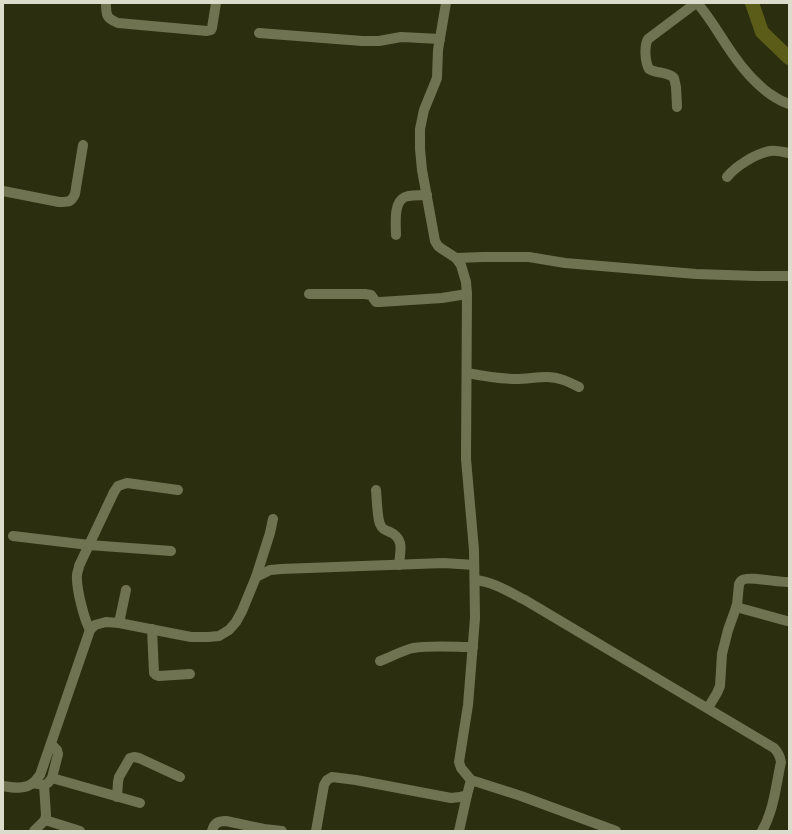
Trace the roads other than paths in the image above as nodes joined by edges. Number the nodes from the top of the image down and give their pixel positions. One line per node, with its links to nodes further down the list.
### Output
1 (106, 3): 2 (street)
2 (216, 3)
3 (446, 3): 6 (street)
4 (696, 3): 7 (street); 8 (street)
5 (260, 33): 6 (street)
6 (440, 39): 13 (street)
7 (789, 104)
8 (677, 107)
9 (83, 144): 12 (street)
10 (789, 153): 11 (street)
11 (727, 177)
12 (3, 191)
13 (427, 195): 14 (street); 15 (street)
14 (396, 235)
15 (456, 258): 16 (street); 18 (street)
16 (789, 276)
17 (309, 294): 18 (street)
18 (467, 294): 19 (street)
19 (467, 373): 20 (street); 28 (street)
20 (579, 387)
21 (178, 490): 25 (street)
22 (376, 490): 27 (street)
23 (273, 519): 29 (street)
24 (13, 536): 25 (street)
25 (89, 545): 26 (street); 37 (street)
26 (171, 551)
27 (399, 565): 28 (street); 29 (street)
28 (474, 565): 30 (street)
29 (256, 577): 36 (street)
30 (475, 580): 38 (street); 41 (street)
31 (789, 582): 33 (street)
32 (126, 590): 35 (street)
33 (736, 607): 34 (street); 41 (street)
34 (787, 621)
35 (119, 623): 36 (street); 37 (street)
36 (152, 629): 40 (street)
37 (90, 630): 42 (street)
38 (473, 647): 39 (street); 45 (street)
39 (380, 662)
40 (190, 674)
41 (708, 708): 60 (street)
42 (51, 744): 44 (street); 46 (street)
43 (180, 777): 50 (street)
44 (52, 778): 47 (street); 50 (street)
45 (471, 780): 49 (street); 59 (street)
46 (33, 783): 47 (street); 48 (street)
47 (44, 785): 52 (street)
48 (3, 786)
49 (467, 795): 57 (street); 58 (street)
50 (117, 797): 51 (street)
51 (140, 804)
52 (45, 820): 53 (street); 54 (street)
53 (34, 831)
54 (80, 831)
55 (212, 831): 56 (street)
56 (282, 831)
57 (316, 831)
58 (459, 831)
59 (616, 831)
60 (762, 831)

